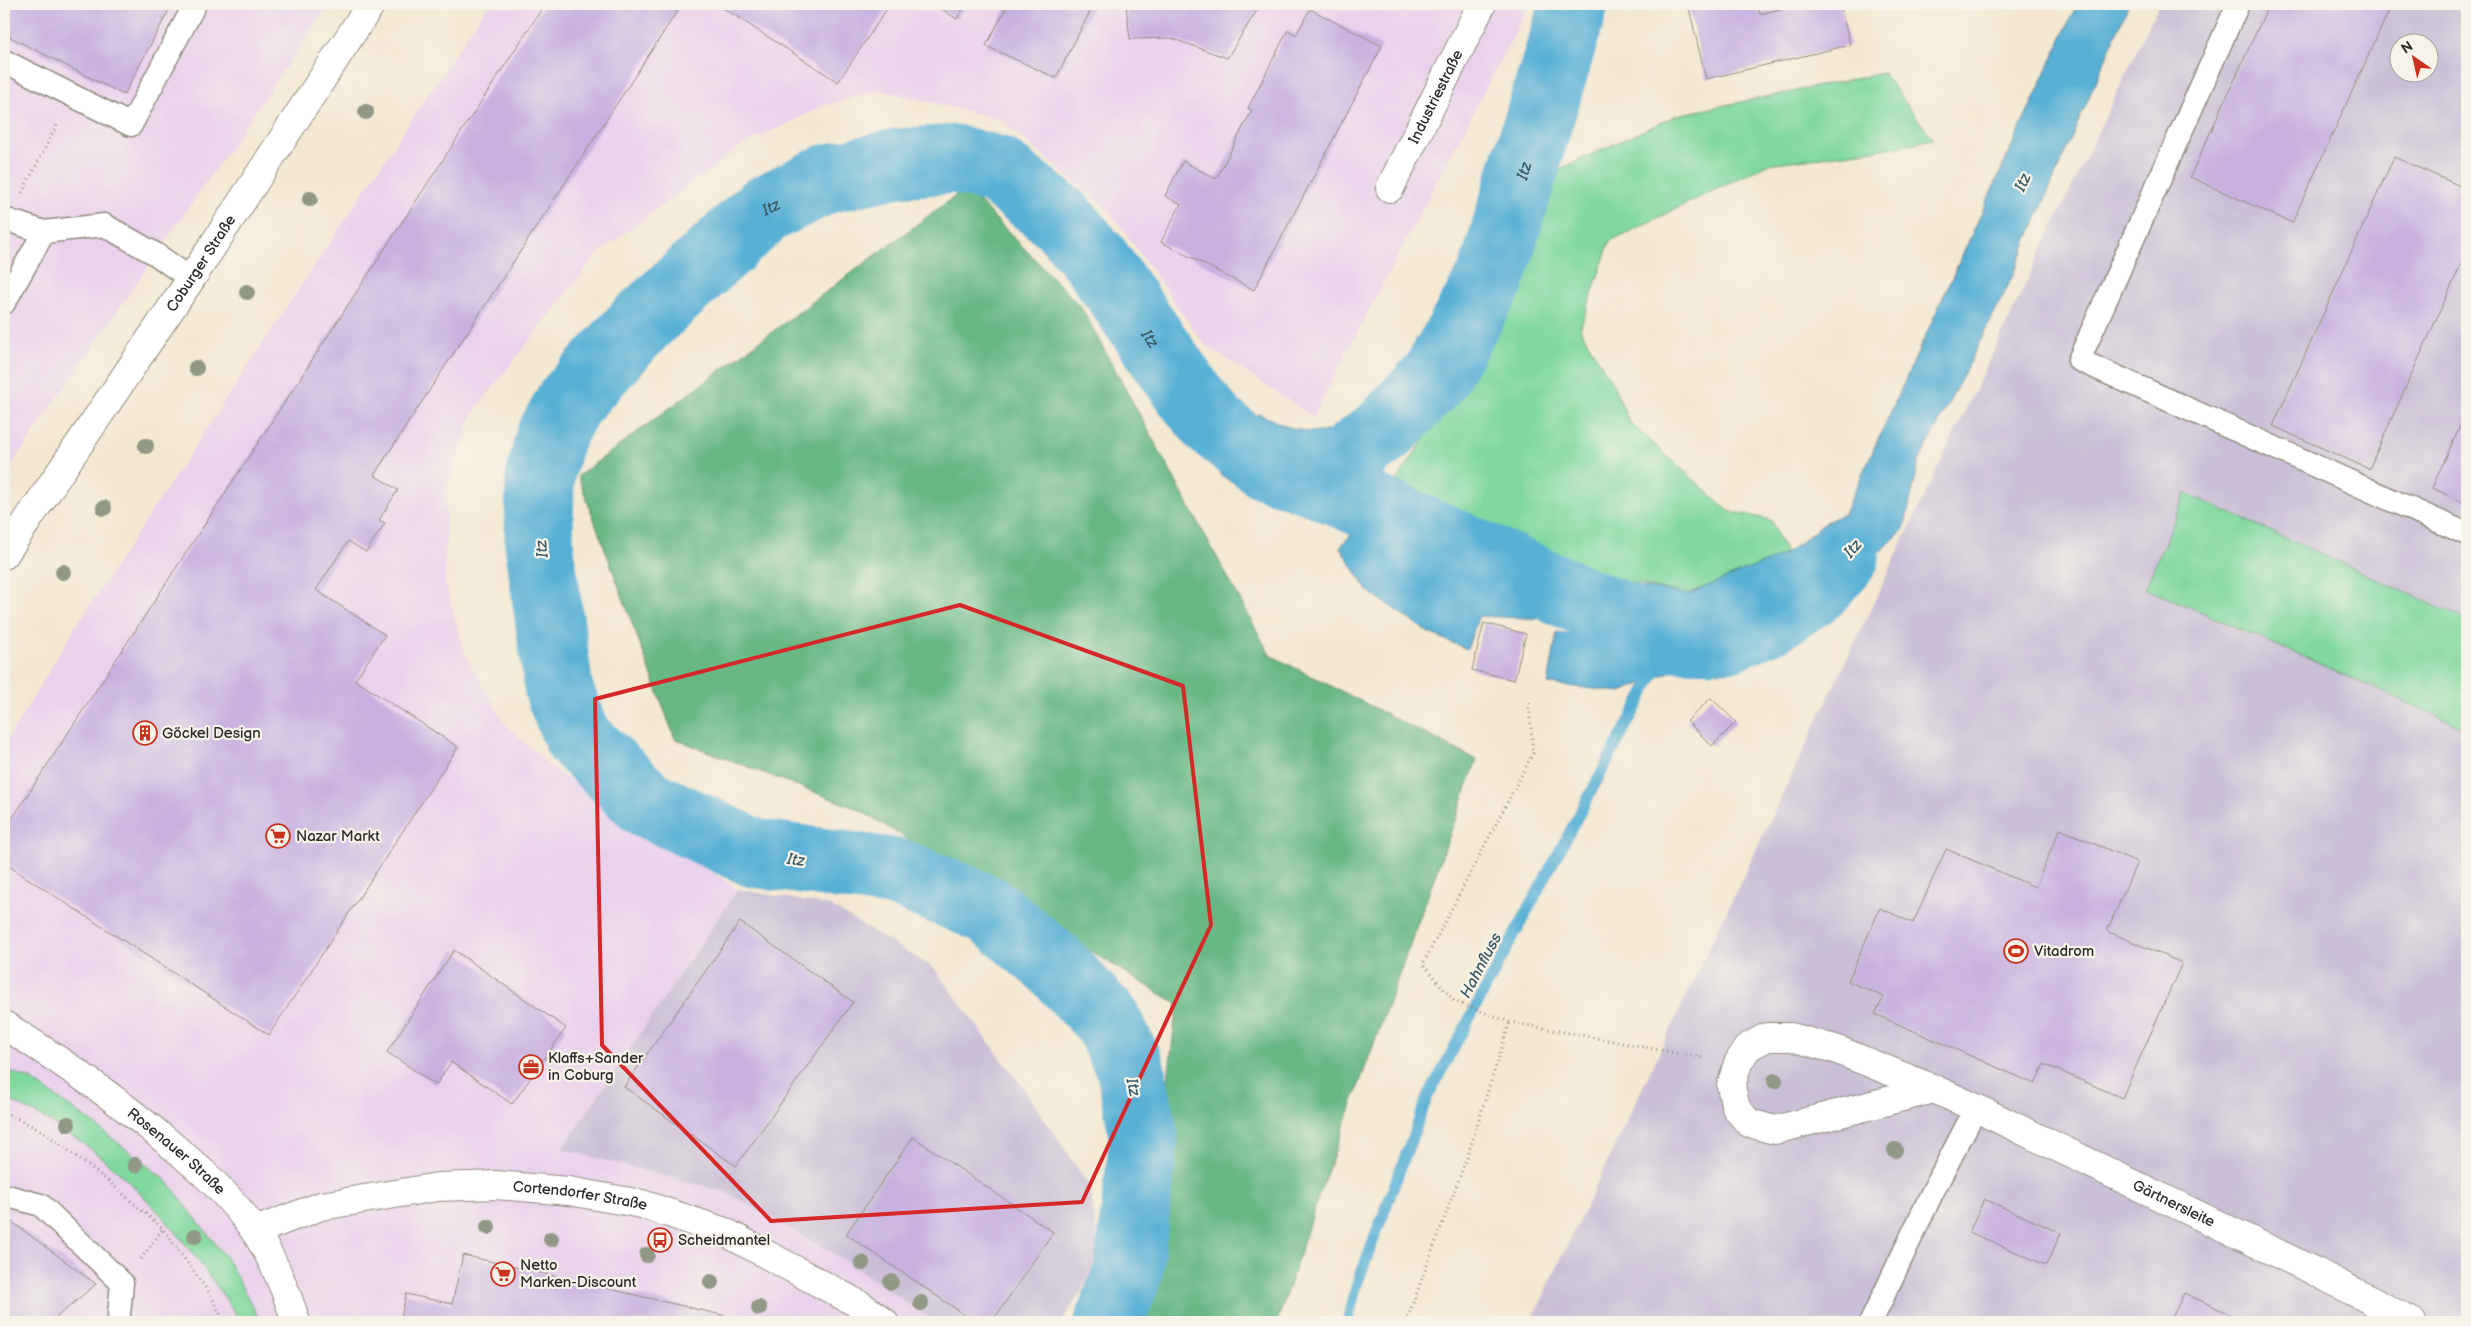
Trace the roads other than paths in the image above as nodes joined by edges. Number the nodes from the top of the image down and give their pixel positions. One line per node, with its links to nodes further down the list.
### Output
1 (195, 4): 5 (lane)
2 (371, 4): 9 (street, Coburger Straße)
3 (1482, 4): 6 (street, Industriestraße)
4 (2238, 4): 11 (lane)
5 (4, 61)
6 (1390, 188)
7 (4, 219): 8 (lane)
8 (44, 232): 9 (lane); 10 (lane)
9 (191, 279): 12 (street, Coburger Straße)
10 (4, 304)
11 (2467, 534)
12 (4, 555)
13 (4, 1025): 17 (street, Rosenauer Straße)
14 (1934, 1089): 14 (street, Gärtnersleite); 15 (street, Gärtnersleite)
15 (1976, 1108): 22 (lane); 23 (street, Gärtnersleite)
16 (4, 1195): 19 (lane)
17 (255, 1232): 18 (street, Cortendorfer Straße); 20 (street, Rosenauer Straße)
18 (858, 1314): 21 (street, Cortendorfer Straße)
19 (119, 1320)
20 (296, 1322)
21 (884, 1322)
22 (1871, 1322)
23 (2412, 1322)

